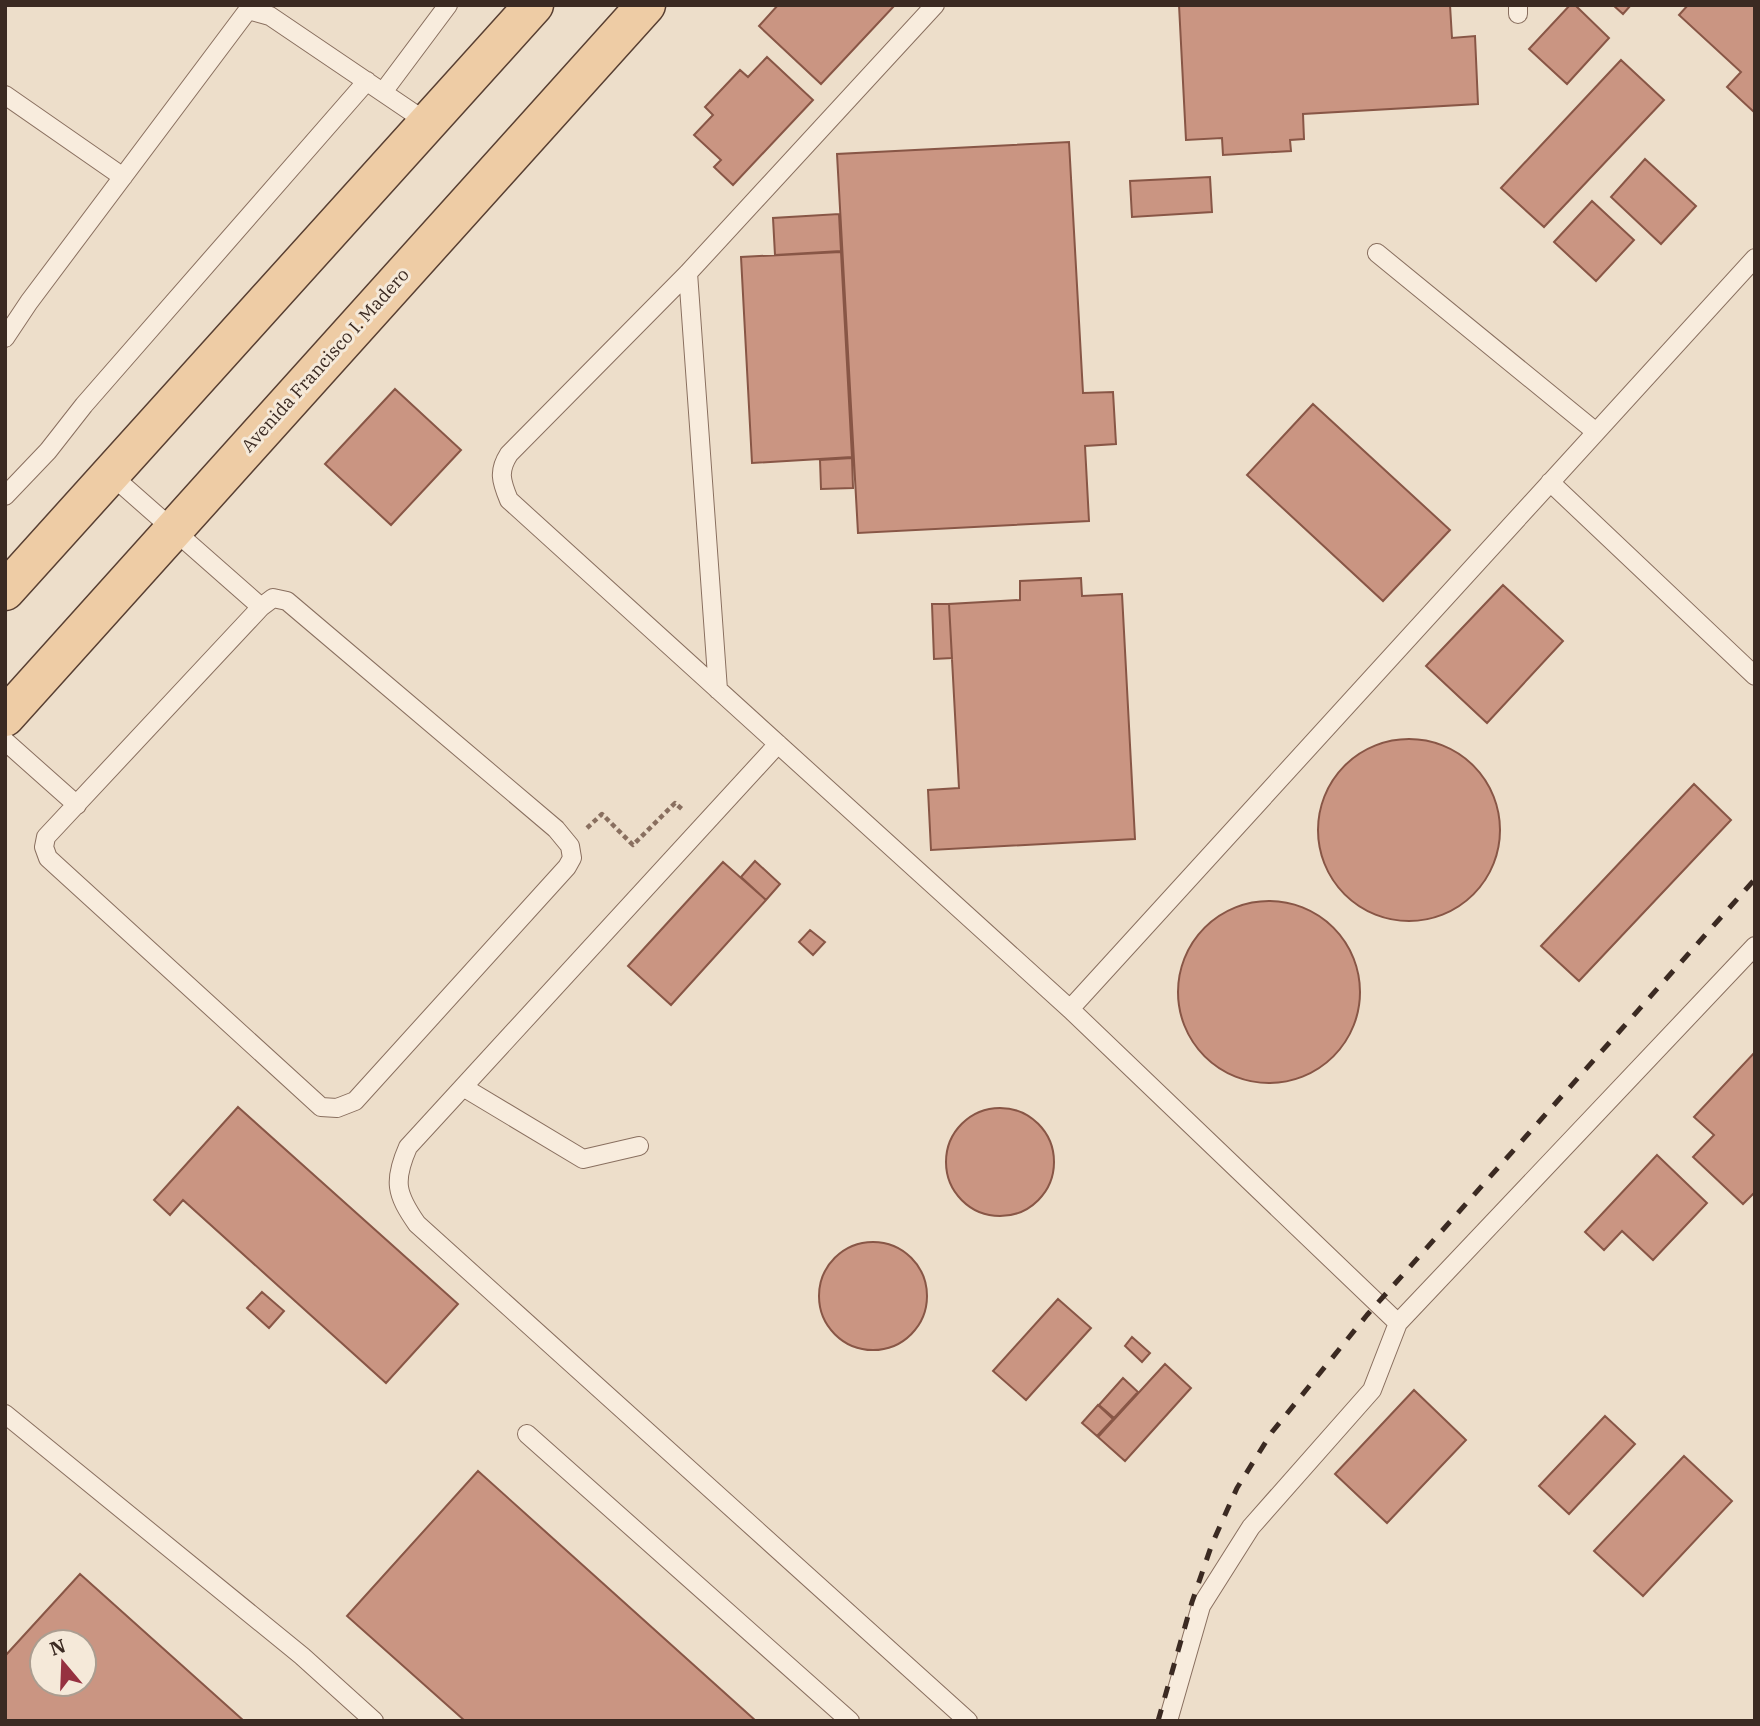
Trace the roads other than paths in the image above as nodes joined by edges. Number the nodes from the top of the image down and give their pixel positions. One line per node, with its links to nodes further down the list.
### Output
1 (448, 5): 7 (lane)
2 (534, 5): 9 (main road)
3 (646, 5): 19 (main road, Avenida Francisco I. Madero)
4 (935, 5): 13 (lane)
5 (250, 7): 6 (lane); 10 (lane)
6 (367, 81): 7 (lane); 18 (lane)
7 (383, 92): 9 (lane)
8 (5, 95): 10 (lane)
9 (428, 123): 16 (main road)
10 (122, 177): 14 (lane)
11 (1377, 253): 15 (lane)
12 (1755, 258): 15 (lane)
13 (688, 273): 23 (lane); 23 (lane)
14 (5, 338)
15 (1596, 432): 17 (lane)
16 (110, 474): 19 (lane); 20 (main road)
17 (1550, 482): 22 (lane); 29 (lane)
18 (5, 495)
19 (172, 529): 21 (lane); 24 (main road, Avenida Francisco I. Madero)
20 (5, 592)
21 (261, 607): 27 (lane); 27 (lane)
22 (1755, 676)
23 (719, 690): 26 (lane)
24 (5, 717)
25 (5, 741): 27 (lane)
26 (778, 744): 29 (lane); 30 (lane)
27 (77, 805)
28 (1755, 946): 32 (lane)
29 (1070, 1009): 32 (lane)
30 (463, 1087): 31 (lane); 37 (lane)
31 (639, 1146)
32 (1398, 1323): 38 (lane)
33 (5, 1414): 35 (lane)
34 (527, 1434): 36 (lane)
35 (374, 1721)
36 (850, 1721)
37 (968, 1721)
38 (1168, 1721)

